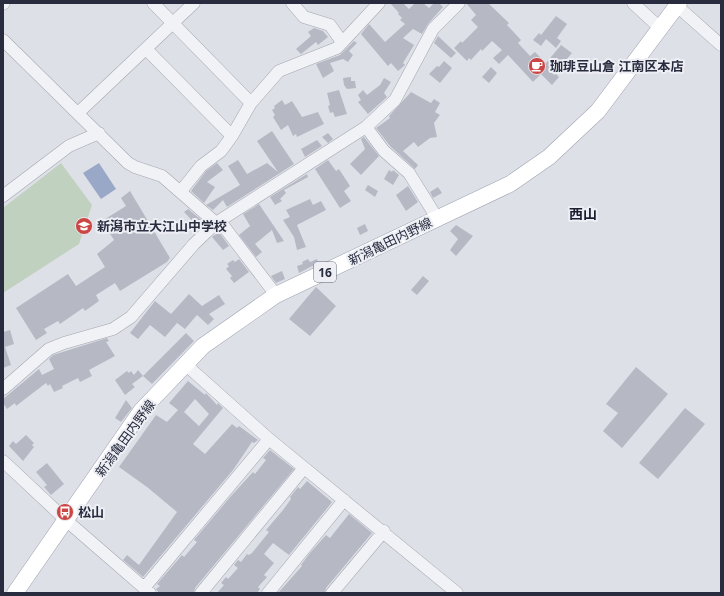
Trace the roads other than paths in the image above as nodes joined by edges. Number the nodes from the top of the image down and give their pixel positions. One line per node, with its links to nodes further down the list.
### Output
1 (153, 3): 8 (street)
2 (194, 3): 8 (street)
3 (292, 3): 11 (street)
4 (379, 3): 11 (street)
5 (633, 3): 9 (street)
6 (453, 5): 16 (street)
7 (678, 5): 9 (main road, 新潟亀田内野線 / 16); 12 (street)
8 (174, 23): 13 (street); 14 (street)
9 (660, 28): 21 (main road, 新潟亀田内野線 / 16)
10 (3, 40): 15 (street)
11 (342, 42): 14 (street)
12 (721, 45)
13 (146, 49): 15 (street); 18 (street)
14 (251, 103): 18 (street)
15 (78, 113): 17 (street)
16 (366, 127): 21 (street); 22 (street)
17 (98, 133): 19 (street); 20 (street)
18 (232, 136): 19 (street)
19 (181, 191): 22 (street)
20 (3, 196)
21 (437, 218): 23 (main road, 新潟亀田内野線 / 16)
22 (216, 223): 23 (street); 26 (street)
23 (276, 295): 24 (main road, 新潟亀田内野線 / 16)
24 (185, 364): 28 (street); 32 (main road, 新潟亀田内野線 / 16)
25 (3, 375): 26 (street)
26 (17, 376): 27 (street)
27 (3, 389)
28 (269, 439): 30 (street); 34 (street)
29 (3, 460): 32 (street)
30 (304, 468): 31 (street); 36 (street)
31 (344, 500): 33 (street); 37 (street)
32 (66, 521): 34 (street); 35 (main road, 新潟亀田内野線 / 16)
33 (384, 531): 38 (street); 39 (street)
34 (147, 591)
35 (15, 593)
36 (201, 593)
37 (268, 593)
38 (332, 593)
39 (457, 593)

